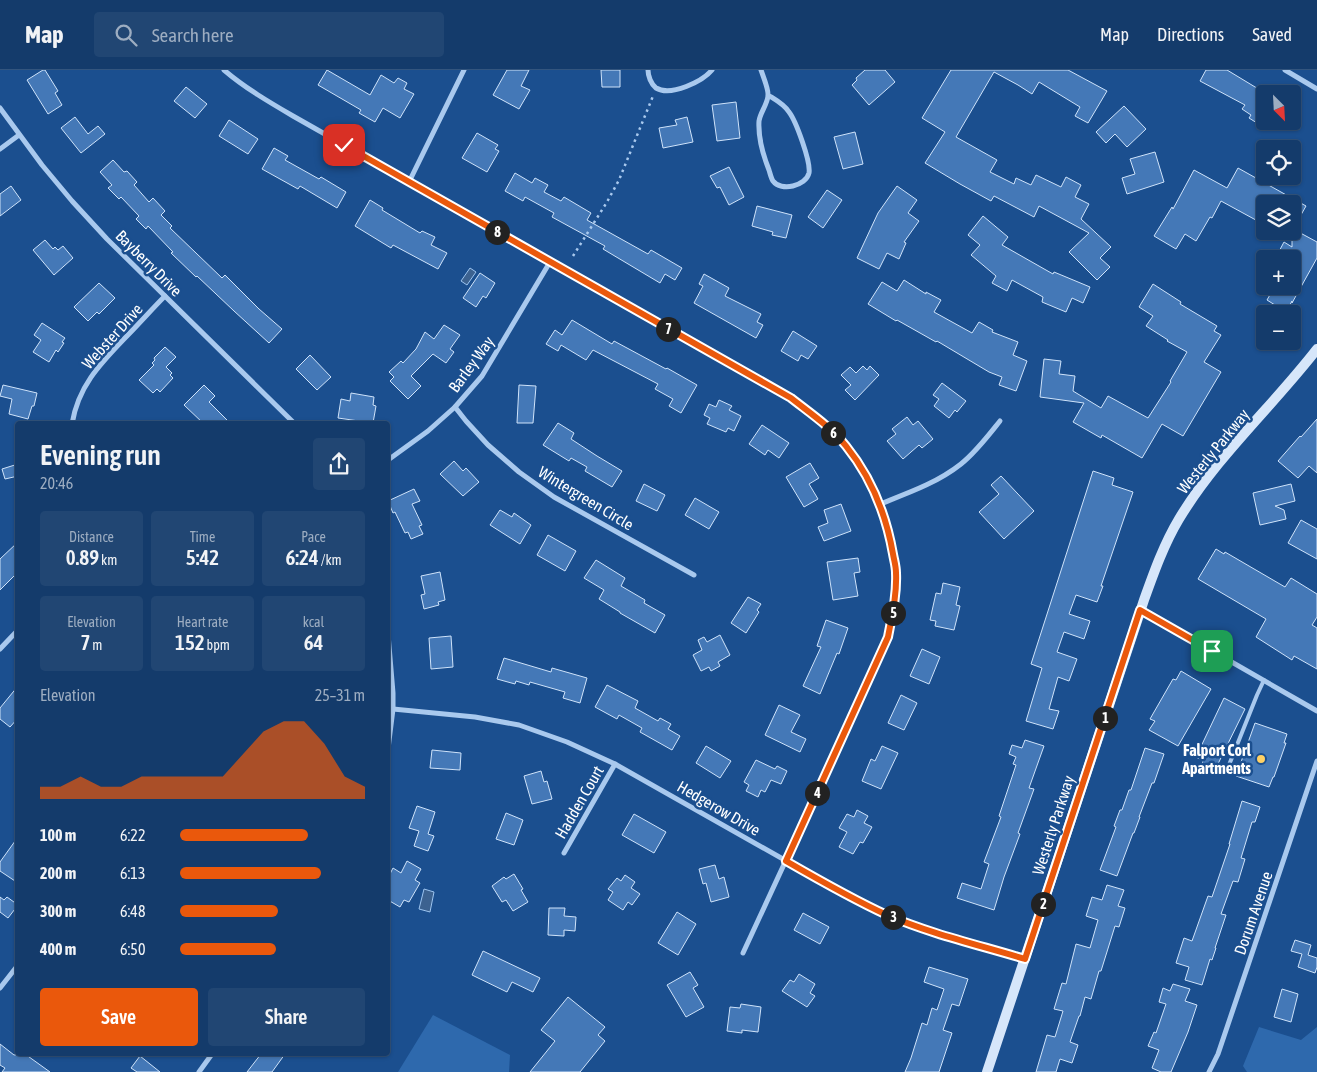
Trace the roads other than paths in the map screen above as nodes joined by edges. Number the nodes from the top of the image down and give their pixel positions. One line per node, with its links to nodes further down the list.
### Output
1 (224, 70): 12 (street)
2 (464, 70): 12 (street)
3 (648, 70): 4 (street)
4 (712, 70)
5 (761, 70): 8 (street)
6 (1285, 70): 7 (street)
7 (1317, 88)
8 (768, 95): 8 (street)
9 (0, 108): 10 (street, Bayberry Drive)
10 (19, 134): 11 (street); 14 (street, Bayberry Drive)
11 (0, 149)
12 (409, 182): 13 (street)
13 (550, 262): 16 (street, Barley Way); 21 (street)
14 (165, 296): 17 (street, Webster Drive); 18 (street, Bayberry Drive)
15 (1317, 349): 23 (main road, Westerly Parkway)
16 (455, 407): 20 (street, Barley Way); 22 (street, Wintergreen Circle)
17 (72, 421)
18 (292, 421)
19 (1000, 421): 21 (street)
20 (390, 459)
21 (880, 504): 35 (street)
22 (694, 574)
23 (1140, 610): 27 (street); 37 (main road, Westerly Parkway)
24 (15, 633): 25 (street)
25 (0, 649)
26 (390, 654): 28 (street)
27 (1264, 680): 29 (street); 33 (lane)
28 (393, 709): 30 (street); 32 (street, Hedgerow Drive)
29 (1317, 711)
30 (390, 732)
31 (1317, 762): 43 (street, Dorum Avenue)
32 (615, 764): 34 (street, Hadden Court); 35 (street, Hedgerow Drive)
33 (1227, 770)
34 (564, 853)
35 (786, 861): 36 (street); 37 (street, Hedgerow Drive)
36 (743, 953)
37 (1025, 959): 41 (main road, Westerly Parkway)
38 (15, 969): 39 (street)
39 (0, 988)
40 (211, 1056): 42 (street)
41 (988, 1070)
42 (199, 1072)
43 (1209, 1072)

